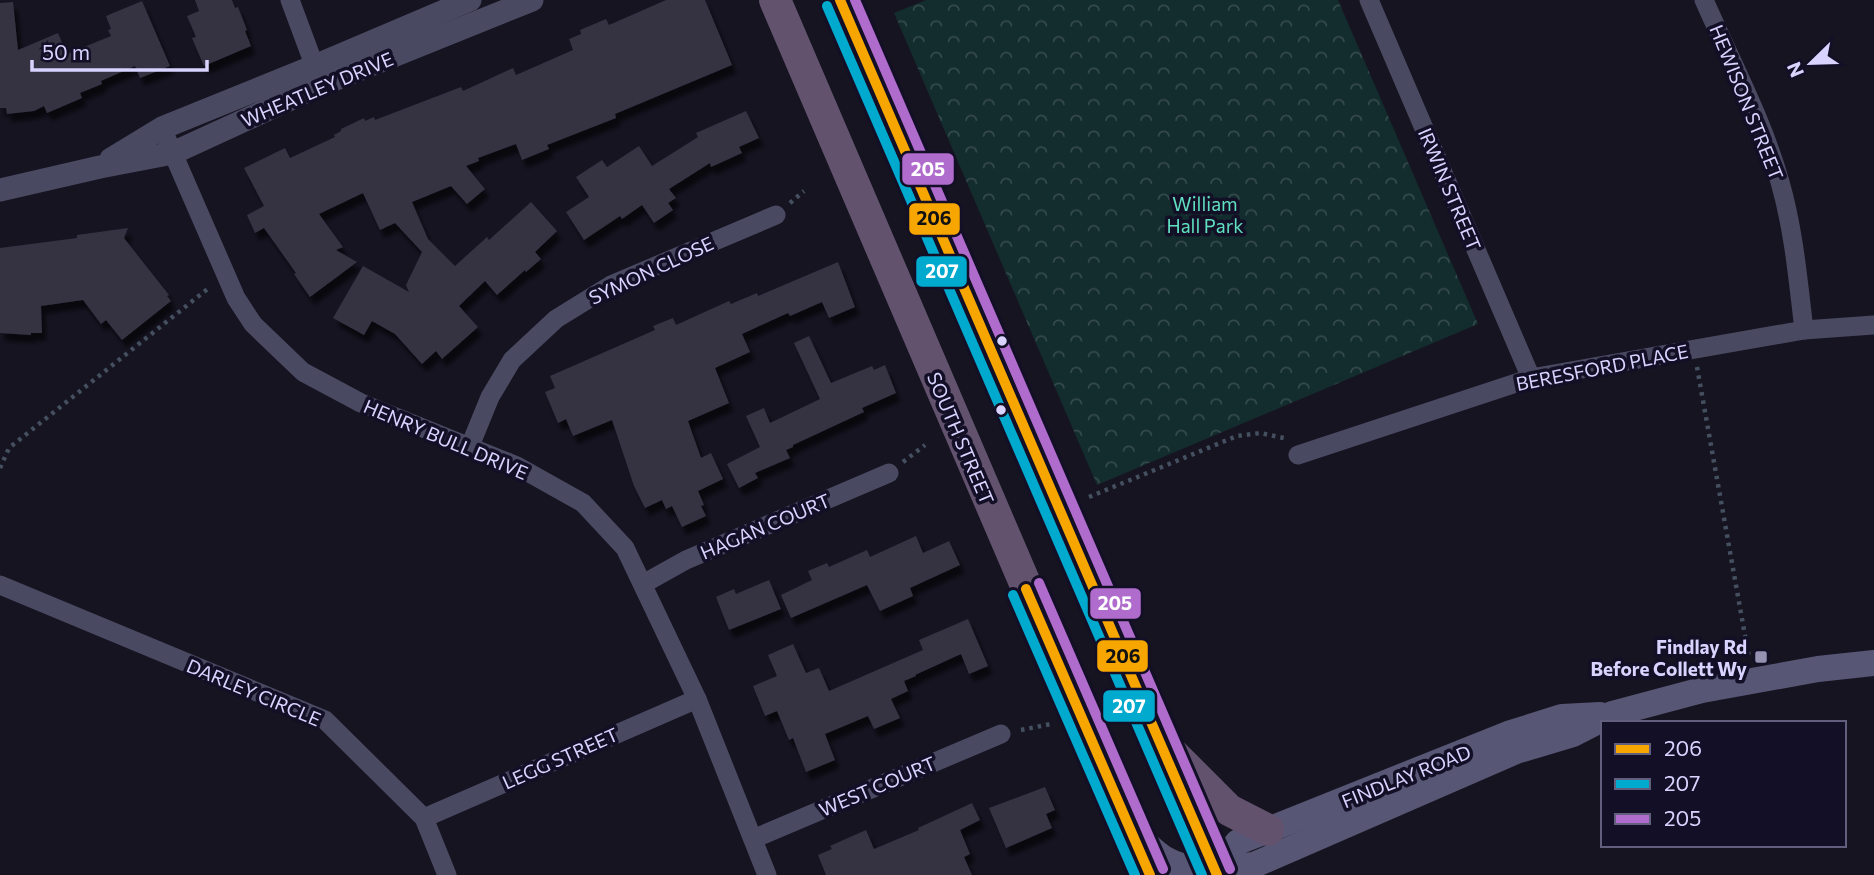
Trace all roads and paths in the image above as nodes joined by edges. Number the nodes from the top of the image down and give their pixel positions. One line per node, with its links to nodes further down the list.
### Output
1 (290, 0): 8 (street)
2 (470, 0): 8 (street, WHEATLEY DRIVE)
3 (532, 0): 8 (street, WHEATLEY DRIVE)
4 (775, 0): 34 (highway, SOUTH STREET)
5 (840, 0): 32 (highway)
6 (1369, 0): 18 (street, IRWIN STREET)
7 (1704, 0): 16 (street, HEWISON STREET)
8 (318, 76): 9 (street, WHEATLEY DRIVE); 10 (street, WHEATLEY DRIVE)
9 (162, 128): 10 (street, HENRY BULL DRIVE); 11 (street, WHEATLEY DRIVE)
10 (173, 153): 11 (street, WHEATLEY DRIVE); 14 (street, HENRY BULL DRIVE)
11 (100, 167): 12 (street, WHEATLEY DRIVE)
12 (0, 190)
13 (776, 215): 19 (street, SYMON CLOSE)
14 (226, 278): 19 (street, HENRY BULL DRIVE); 21 (path)
15 (1874, 325): 16 (street, BERESFORD PLACE)
16 (1804, 330): 17 (street, BERESFORD PLACE)
17 (1694, 349): 18 (street, BERESFORD PLACE); 26 (path)
18 (1531, 378): 20 (street, BERESFORD PLACE)
19 (470, 446): 24 (street, HENRY BULL DRIVE)
20 (1298, 455): 23 (path)
21 (0, 468)
22 (889, 473): 24 (street, HAGAN COURT)
23 (1089, 498)
24 (643, 584): 28 (street, HENRY BULL DRIVE)
25 (0, 585): 33 (street, DARLEY CIRCLE)
26 (1749, 659)
27 (1874, 663): 29 (main road, FINDLAY ROAD)
28 (697, 699): 33 (street, LEGG STREET); 36 (street, HENRY BULL DRIVE)
29 (1612, 714): 35 (main road, FINDLAY ROAD); 37 (main road, FINDLAY ROAD)
30 (1051, 724): 31 (path)
31 (1000, 734): 36 (street, WEST COURT)
32 (1159, 738): 35 (highway); 37 (highway)
33 (424, 818): 38 (street, DARLEY CIRCLE)
34 (1129, 830): 37 (main road, FINDLAY ROAD); 40 (highway, SOUTH STREET)
35 (1268, 830): 37 (main road, FINDLAY ROAD)
36 (753, 839): 39 (street, HENRY BULL DRIVE)
37 (1214, 873)
38 (446, 875)
39 (767, 875)
40 (1150, 875)

